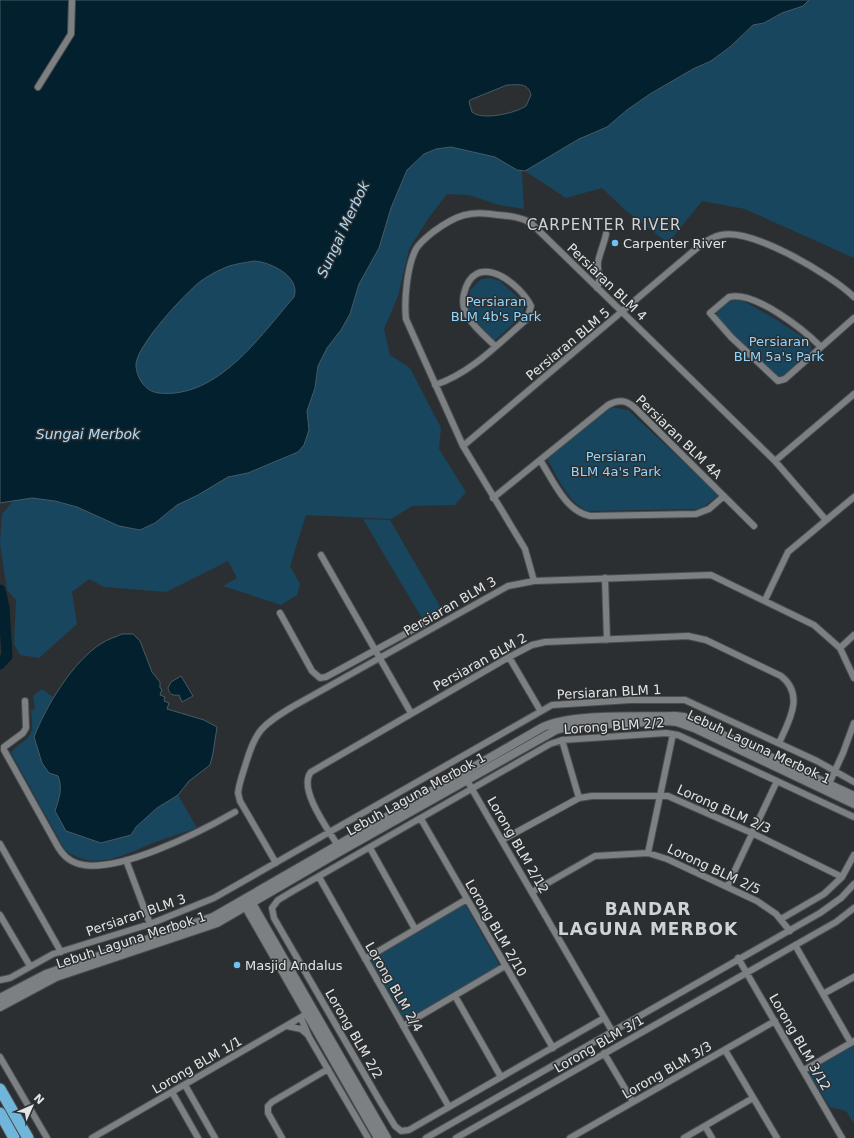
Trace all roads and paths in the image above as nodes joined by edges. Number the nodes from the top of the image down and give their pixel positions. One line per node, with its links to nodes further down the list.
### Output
1 (72, 0): 2 (street)
2 (38, 87)
3 (606, 234): 4 (street)
4 (597, 288): 6 (street, Persiaran BLM 4); 10 (street, Persiaran BLM 4)
5 (854, 297): 6 (street, Persiaran BLM 5)
6 (622, 312): 12 (street, Persiaran BLM 5); 14 (street, Persiaran BLM 4)
7 (854, 318): 9 (street)
8 (495, 346): 8 (street); 10 (street)
9 (821, 347): 9 (street)
10 (435, 385): 12 (street, Persiaran BLM 4)
11 (854, 394): 14 (street)
12 (463, 446): 17 (street, Persiaran BLM 4)
13 (540, 460): 15 (street, Persiaran BLM 4A); 15 (street, Persiaran BLM 4A); 17 (street, Persiaran BLM 4A)
14 (775, 461): 18 (street, Persiaran BLM 4)
15 (724, 496): 19 (street, Persiaran BLM 4A)
16 (854, 497): 18 (street)
17 (494, 498): 22 (street, Persiaran BLM 4)
18 (826, 520): 23 (street)
19 (754, 526)
20 (321, 555): 29 (street)
21 (605, 578): 22 (street, Persiaran BLM 3); 23 (street, Persiaran BLM 3); 27 (street)
22 (534, 581): 31 (street, Persiaran BLM 3)
23 (765, 600): 28 (street, Persiaran BLM 3)
24 (280, 613): 29 (street)
25 (425, 623): 29 (street)
26 (854, 635): 28 (street)
27 (607, 640): 30 (street, Persiaran BLM 2); 39 (street, Persiaran BLM 2)
28 (840, 648): 32 (street, Persiaran BLM 3)
29 (375, 650): 31 (street)
30 (509, 657): 34 (street); 35 (street, Persiaran BLM 2)
31 (380, 659): 35 (street); 62 (street, Persiaran BLM 3)
32 (854, 678)
33 (25, 701): 61 (street)
34 (540, 710): 39 (street, Persiaran BLM 1); 53 (street, Persiaran BLM 1)
35 (411, 713): 53 (street, Persiaran BLM 2)
36 (854, 723): 40 (street)
37 (673, 734): 38 (street, Lorong BLM 2/2); 42 (street, Lorong BLM 2/2); 46 (street)
38 (562, 740): 45 (street, Lorong BLM 2/2); 48 (street)
39 (779, 743): 40 (street, Persiaran BLM 1)
40 (835, 772): 43 (street, Persiaran BLM 1); 44 (street)
41 (465, 777): 44 (street, Lebuh Laguna Merbok 1); 45 (street, Lorong BLM 2/12); 57 (street, Lebuh Laguna Merbok 1)
42 (777, 781): 51 (street, Lorong BLM 2/2); 54 (street)
43 (854, 782)
44 (827, 788): 47 (street, Lebuh Laguna Merbok 1); 49 (street, Lebuh Laguna Merbok 1)
45 (472, 789): 52 (street, Lorong BLM 2/2); 55 (street, Lorong BLM 2/12)
46 (660, 794): 48 (street, Lorong BLM 2/3); 54 (street, Lorong BLM 2/3); 59 (street)
47 (854, 796)
48 (579, 798): 55 (street, Lorong BLM 2/3)
49 (854, 804)
50 (235, 812): 61 (street)
51 (854, 817)
52 (421, 818): 58 (street, Lorong BLM 2/2); 68 (street, Lorong BLM 2/10)
53 (330, 832): 57 (street, Persiaran BLM 2); 62 (street, Persiaran BLM 3)
54 (752, 833): 64 (street, Lorong BLM 2/3); 66 (street)
55 (502, 840): 67 (street, Lorong BLM 2/12)
56 (0, 844): 77 (street)
57 (339, 848): 69 (street, Lebuh Laguna Merbok 1)
58 (370, 848): 63 (street, Lorong BLM 2/2); 74 (street)
59 (648, 853): 66 (street, Lorong BLM 2/5); 67 (street, Lorong BLM 2/5)
60 (854, 855): 64 (street)
61 (126, 860): 73 (street)
62 (276, 863): 73 (street, Persiaran BLM 3)
63 (319, 877): 79 (street, Lorong BLM 2/4); 109 (street, Lorong BLM 2/2)
64 (842, 877): 72 (street)
65 (854, 884): 75 (street)
66 (727, 887): 72 (street, Lorong BLM 2/5)
67 (532, 892): 90 (street, Lorong BLM 2/12)
68 (467, 899): 74 (street); 81 (street, Lorong BLM 2/10)
69 (247, 901): 87 (street, Lebuh Laguna Merbok 1); 88 (street, Lebuh Laguna Merbok 1); 89 (street)
70 (854, 908): 76 (street, Lorong BLM 3/1)
71 (0, 915): 80 (street)
72 (781, 919): 75 (street, Lorong BLM 2/5)
73 (150, 924): 77 (street, Persiaran BLM 3)
74 (415, 929): 79 (street)
75 (790, 931): 78 (street)
76 (795, 945): 82 (street, Lorong BLM 3/1); 85 (street)
77 (61, 952): 80 (street, Persiaran BLM 3)
78 (738, 958): 82 (street, Lorong BLM 3/12); 94 (street)
79 (365, 959): 93 (street, Lorong BLM 2/4)
80 (30, 966): 84 (street, Persiaran BLM 3)
81 (505, 966): 86 (street); 97 (street, Lorong BLM 2/10)
82 (746, 972): 91 (street, Lorong BLM 3/12); 99 (street, Lorong BLM 3/1)
83 (854, 977): 85 (street)
84 (0, 980)
85 (823, 994): 96 (street)
86 (455, 996): 93 (street); 103 (street)
87 (0, 998)
88 (0, 1007)
89 (307, 1014): 92 (street, Lorong BLM 1/1); 95 (street); 121 (street); 122 (street)
90 (604, 1018): 94 (street, Lorong BLM 2/12); 97 (street, Lorong BLM 2/2)
91 (775, 1021): 98 (street, Lorong BLM 3/3); 102 (street, Lorong BLM 3/12)
92 (287, 1026): 95 (street); 104 (street, Lorong BLM 1/1)
93 (403, 1026): 109 (street, Lorong BLM 2/4)
94 (612, 1031): 123 (street)
95 (309, 1036): 101 (street)
96 (853, 1042): 102 (street)
97 (553, 1048): 103 (street, Lorong BLM 2/2)
98 (725, 1050): 107 (street); 108 (street, Lorong BLM 3/3)
99 (604, 1053): 108 (street); 112 (street, Lorong BLM 3/1)
100 (0, 1057): 115 (street)
101 (328, 1069): 119 (street); 120 (street)
102 (804, 1070): 129 (street, Lorong BLM 3/12)
103 (501, 1077): 109 (street, Lorong BLM 2/2)
104 (185, 1085): 106 (street, Lorong BLM 1/1); 118 (street)
105 (0, 1089): 114 (highway)
106 (172, 1092): 116 (street, Lorong BLM 1/1); 117 (street)
107 (753, 1098): 111 (street); 128 (street)
108 (633, 1102): 125 (street, Lorong BLM 3/3)
109 (450, 1107)
110 (0, 1113): 113 (highway)
111 (705, 1126): 126 (street); 127 (street)
112 (464, 1136): 124 (street, Lorong BLM 3/1)
113 (14, 1138)
114 (28, 1138)
115 (47, 1138)
116 (92, 1138)
117 (198, 1138)
118 (215, 1138)
119 (282, 1138)
120 (368, 1138)
121 (378, 1138)
122 (386, 1138)
123 (426, 1138)
124 (456, 1138)
125 (570, 1138)
126 (684, 1138)
127 (712, 1138)
128 (777, 1138)
129 (842, 1138)

